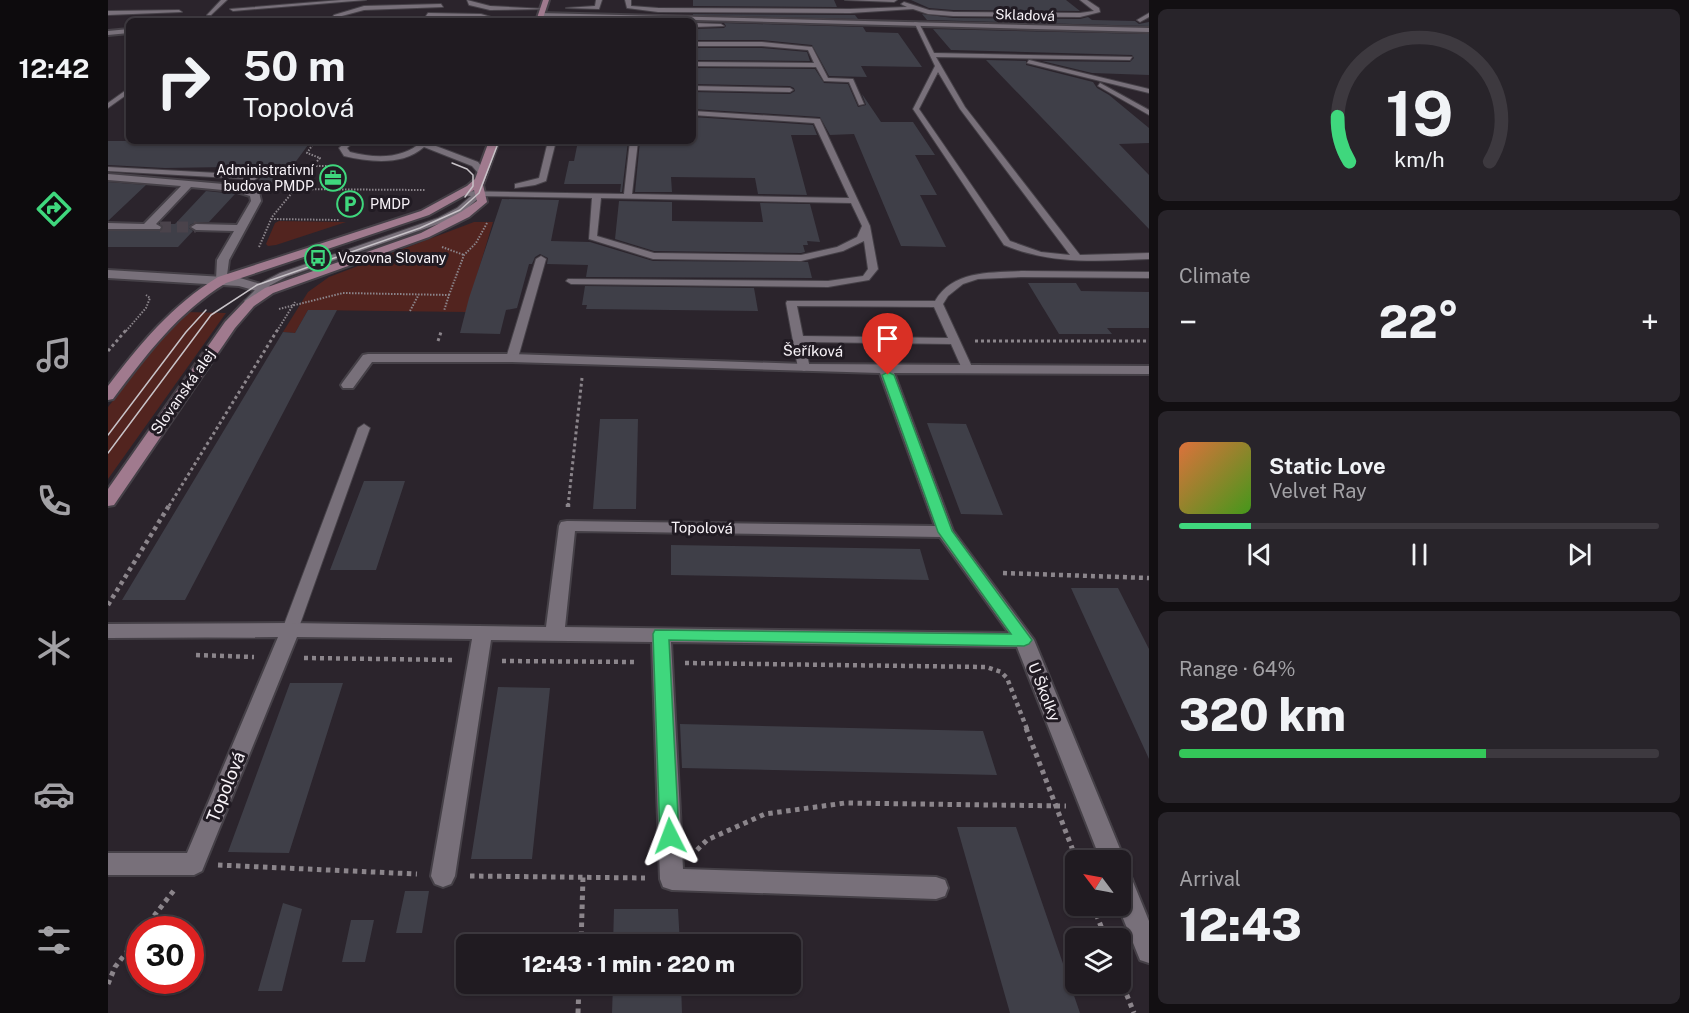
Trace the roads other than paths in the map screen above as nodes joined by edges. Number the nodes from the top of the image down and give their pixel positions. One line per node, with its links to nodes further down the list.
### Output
1 (224, 0): 19 (lane)
2 (363, 0): 16 (lane)
3 (470, 0): 12 (lane)
4 (546, 0): 21 (main road)
5 (600, 0): 14 (lane)
6 (628, 0): 15 (lane)
7 (848, 0): 8 (lane)
8 (894, 0): 15 (lane)
9 (1083, 0): 15 (lane)
10 (441, 6): 23 (lane)
11 (466, 6): 12 (lane)
12 (476, 6): 21 (lane)
13 (837, 7): 15 (lane)
14 (569, 8)
15 (911, 8)
16 (233, 9)
17 (179, 12): 18 (lane)
18 (108, 13)
19 (209, 14)
20 (421, 15): 24 (lane)
21 (541, 15): 25 (street, Skladová)
22 (1149, 15): 27 (lane)
23 (335, 18)
24 (487, 18)
25 (606, 18)
26 (696, 20): 28 (street, Skladová)
27 (1140, 20)
28 (916, 23): 31 (street, Skladová); 35 (lane)
29 (696, 25): 30 (lane)
30 (721, 26)
31 (1149, 30)
32 (126, 31): 33 (street)
33 (108, 33)
34 (696, 44): 39 (lane)
35 (933, 55): 36 (lane); 40 (lane)
36 (997, 56): 37 (lane); 41 (lane)
37 (1130, 58)
38 (696, 64): 39 (lane)
39 (819, 64): 46 (lane)
40 (938, 66): 73 (lane); 73 (lane)
41 (1076, 75): 44 (lane); 49 (lane)
42 (696, 88): 43 (lane)
43 (790, 90)
44 (1149, 91)
45 (126, 92): 47 (lane)
46 (861, 104)
47 (108, 106)
48 (696, 113): 65 (lane)
49 (1149, 113)
50 (348, 144): 51 (lane)
51 (423, 144)
52 (427, 144): 58 (lane)
53 (493, 144): 58 (main road, Slovanská alej)
54 (551, 144): 60 (lane)
55 (634, 144): 64 (lane)
56 (108, 169): 62 (lane)
57 (108, 177): 59 (street)
58 (479, 183): 60 (lane); 63 (lane); 77 (main road); 79 (main road, Slovanská alej)
59 (189, 184): 62 (street); 68 (street)
60 (518, 186): 61 (lane)
61 (605, 188)
62 (246, 189): 71 (street)
63 (597, 195): 64 (lane); 67 (lane)
64 (628, 196): 65 (lane)
65 (854, 201): 67 (lane)
66 (108, 226): 68 (street)
67 (866, 226): 78 (lane)
68 (147, 227): 69 (street)
69 (160, 227)
70 (196, 227): 71 (street)
71 (240, 228): 77 (street)
72 (1149, 256): 73 (lane)
73 (1077, 258)
74 (541, 260): 83 (lane)
75 (108, 274): 77 (street, Slovanská alej)
76 (1149, 275): 80 (lane)
77 (222, 280): 79 (street, Slovanská alej); 89 (main road)
78 (572, 281)
79 (265, 289): 91 (main road, Slovanská alej)
80 (938, 304): 81 (lane); 82 (lane)
81 (798, 339): 82 (lane); 84 (lane)
82 (954, 341): 86 (lane)
83 (512, 358): 84 (street, Šeříková); 88 (street, Šeříková)
84 (804, 368): 85 (street, Šeříková)
85 (886, 369): 86 (street, Šeříková); 92 (street, U Školky)
86 (967, 369): 87 (street, Šeříková)
87 (1149, 370)
88 (348, 385)
89 (108, 396)
90 (364, 428): 93 (lane)
91 (108, 501)
92 (945, 532): 96 (street, Topolová); 98 (street, U Školky)
93 (290, 630): 94 (street); 95 (street); 100 (street, Topolová)
94 (108, 631)
95 (483, 632): 96 (street); 101 (street)
96 (555, 633): 97 (street)
97 (661, 634): 98 (street); 102 (street)
98 (1024, 640): 99 (street, U Školky)
99 (1108, 850)
100 (108, 864)
101 (443, 876)
102 (936, 888)
103 (1131, 907): 104 (street)
104 (1149, 951)

